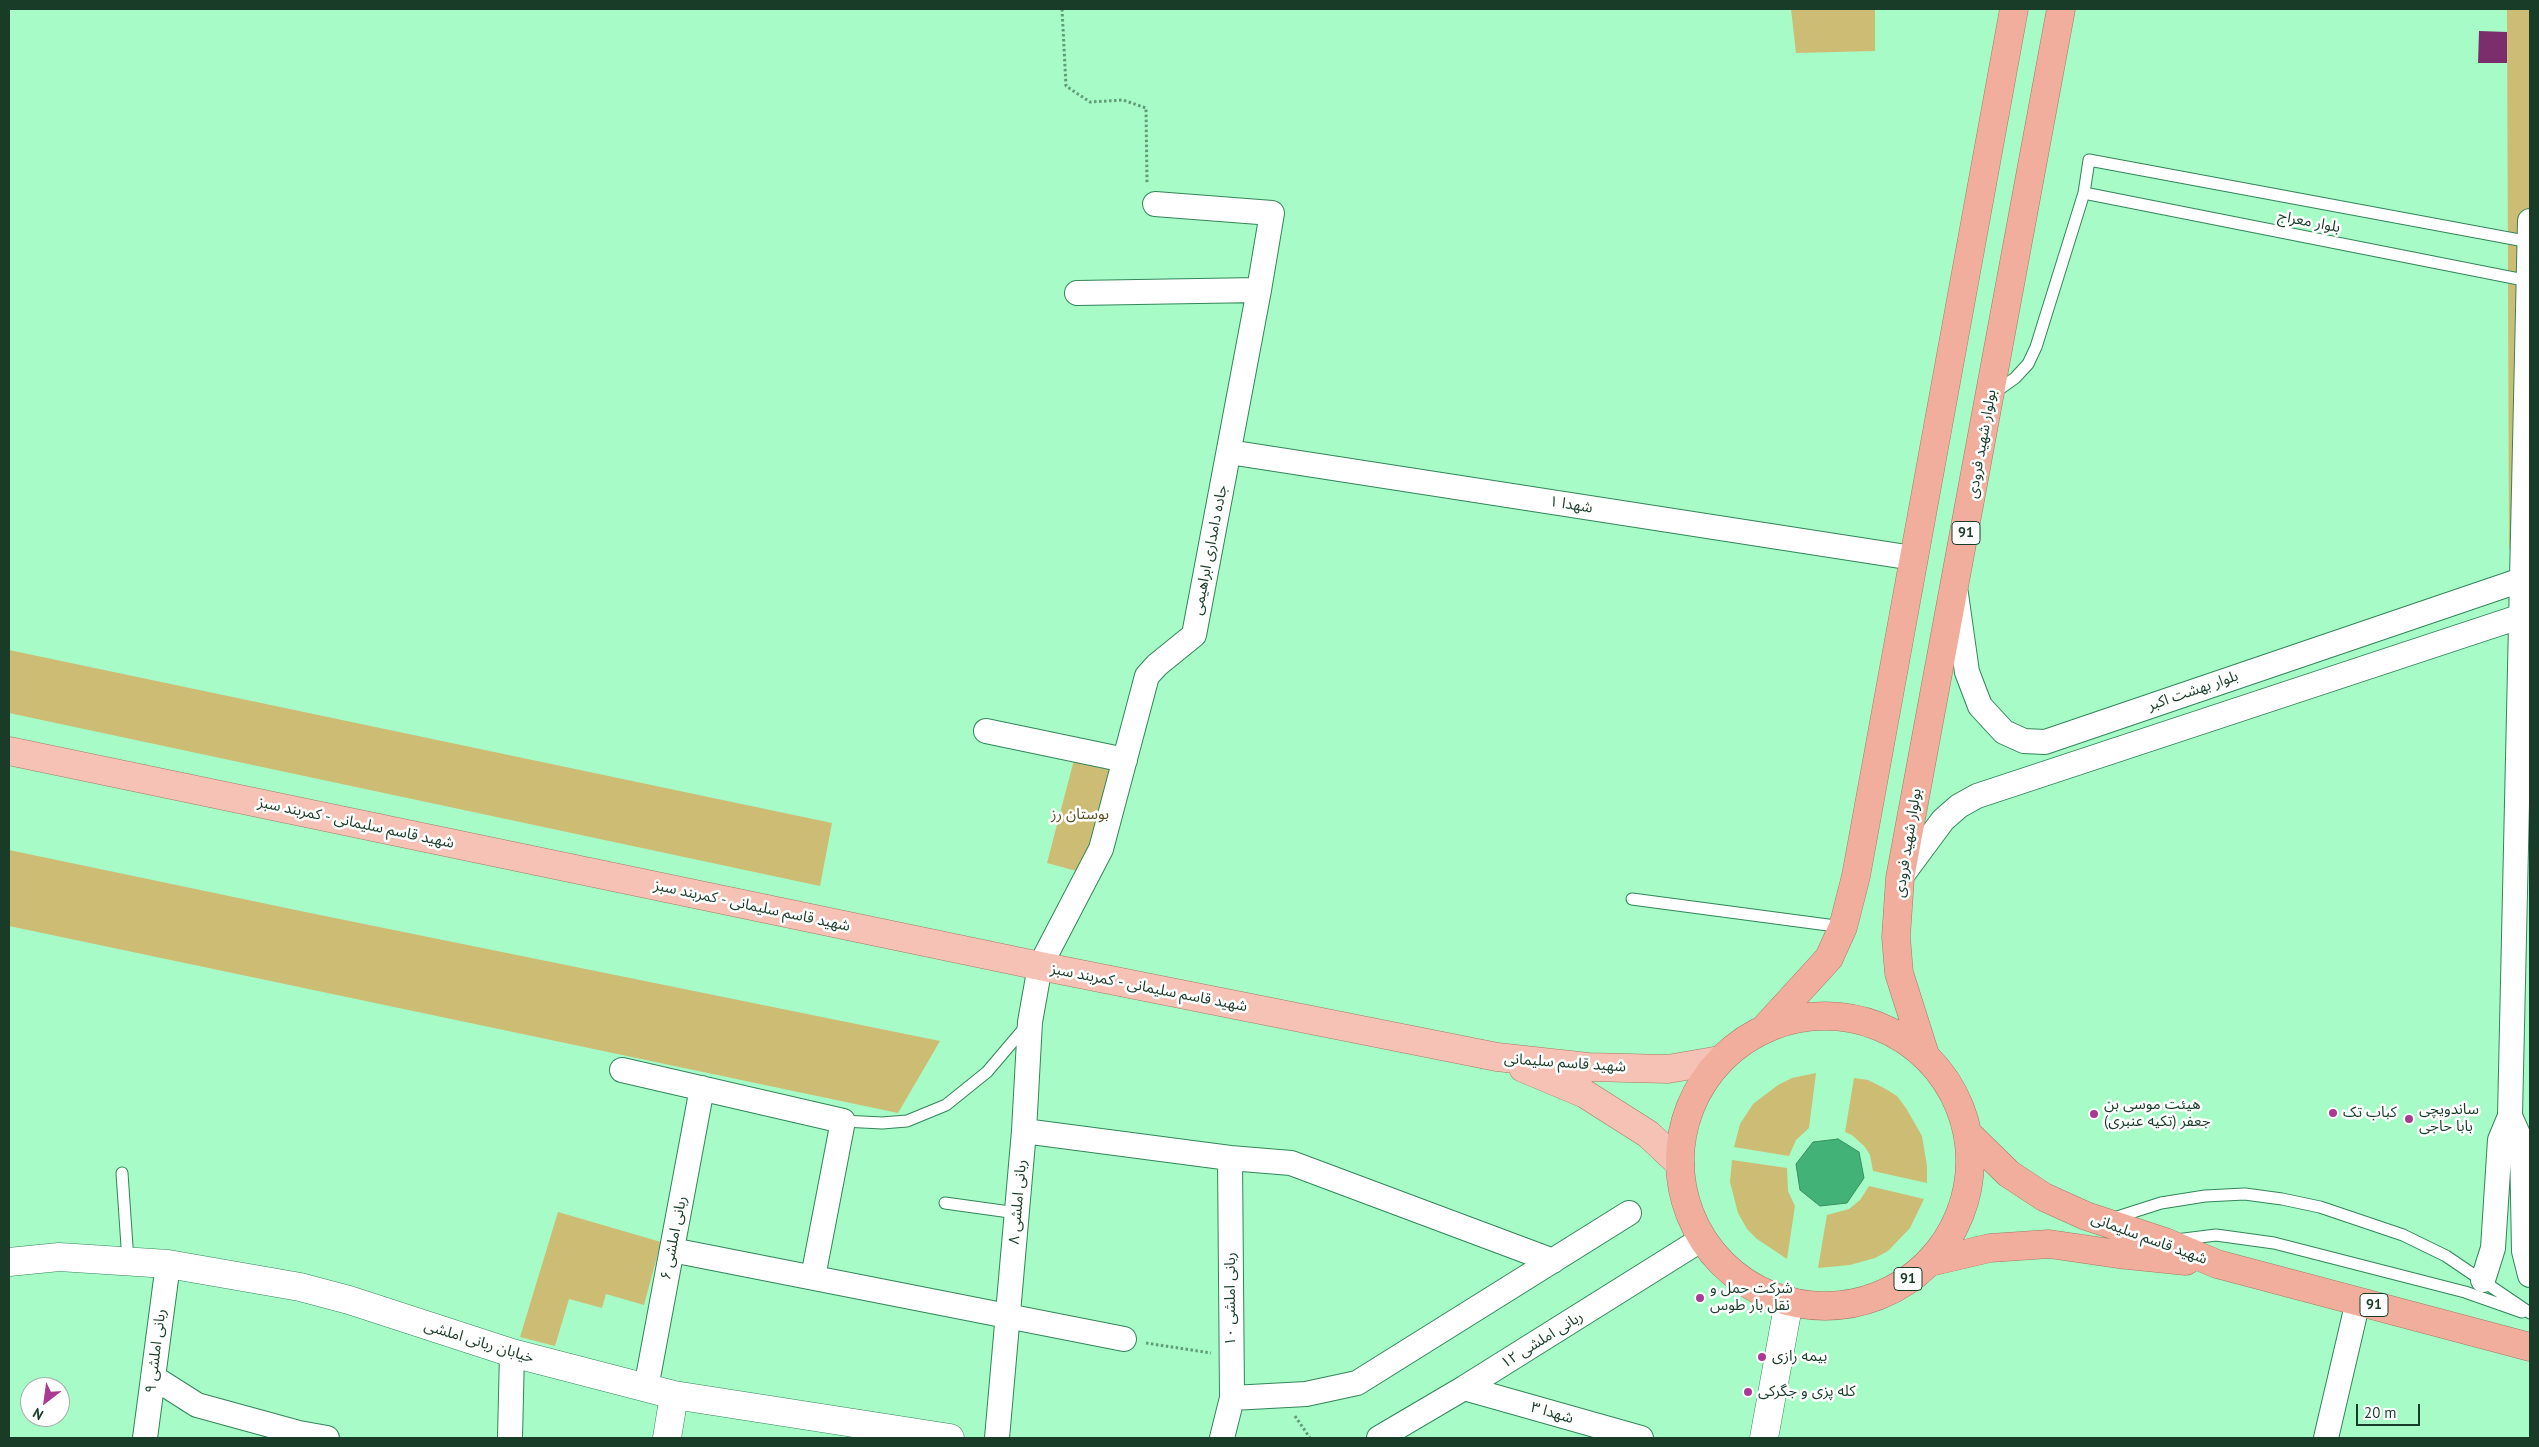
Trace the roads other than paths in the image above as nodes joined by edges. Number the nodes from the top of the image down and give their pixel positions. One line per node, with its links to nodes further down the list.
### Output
1 (2014, 9): 13 (highway, 91)
2 (2061, 9): 10 (highway, بولوار شهید فرودی / 91)
3 (2084, 193): 6 (lane, بلوار معراج); 7 (lane, بلوار معراج); 10 (lane)
4 (1155, 204): 8 (street, جاده دامداری ابراهیمی)
5 (2530, 221): 6 (street)
6 (2530, 242): 7 (street)
7 (2529, 280): 12 (street)
8 (1260, 290): 9 (street); 11 (street, جاده دامداری ابراهیمی)
9 (1077, 293)
10 (1990, 396): 15 (highway, بولوار شهید فرودی / 91)
11 (1229, 452): 13 (street, شهدا ۱); 19 (street, جاده دامداری ابراهیمی)
12 (2528, 472): 14 (street)
13 (1913, 558): 22 (highway, 91)
14 (2526, 578): 15 (street, بلوار بهشت اکبر); 16 (street)
15 (1955, 589): 20 (highway, بولوار شهید فرودی / 91)
16 (2526, 616): 20 (street, بلوار بهشت اکبر); 31 (street)
17 (986, 731): 19 (street)
18 (9, 751): 23 (main road, شهید قاسم سلیمانی - کمربند سبز)
19 (1125, 760): 23 (street, جاده دامداری ابراهیمی)
20 (1900, 878): 26 (highway, بولوار شهید فرودی / 91)
21 (1632, 899): 22 (lane)
22 (1842, 927): 25 (highway, 91)
23 (1040, 966): 24 (street, ربانی املشی ۸); 27 (main road, شهید قاسم سلیمانی - کمربند سبز)
24 (1030, 1022): 32 (lane); 33 (street, ربانی املشی ۸)
25 (1765, 1028): 26 (highway, 91); 28 (highway, 91)
26 (1925, 1056): 34 (highway, 91)
27 (1496, 1057): 28 (main road, شهید قاسم سلیمانی); 36 (main road, شهید قاسم سلیمانی)
28 (1720, 1060): 36 (highway, 91)
29 (622, 1070): 30 (street)
30 (702, 1088): 32 (street); 44 (street, ربانی املشی ۶)
31 (2510, 1116): 51 (street); 53 (street)
32 (843, 1121): 52 (street)
33 (1024, 1131): 35 (street); 39 (street, ربانی املشی ۸)
34 (1968, 1134): 41 (highway, شهید قاسم سلیمانی / 91); 48 (highway, 91)
35 (1230, 1158): 46 (street); 65 (street, ربانی املشی ۱۰)
36 (1680, 1164): 42 (highway, 91)
37 (122, 1173): 45 (lane)
38 (945, 1203): 39 (lane)
39 (1018, 1213): 57 (street, ربانی املشی ۸)
40 (1629, 1213): 46 (street)
41 (2104, 1221): 43 (highway, شهید قاسم سلیمانی / 91); 53 (lane)
42 (1702, 1239): 54 (highway, 91); 63 (street, ربانی املشی ۱۲)
43 (2165, 1242): 50 (highway, شهید قاسم سلیمانی / 91); 56 (lane)
44 (672, 1250): 52 (street); 62 (street, ربانی املشی ۶)
45 (128, 1261): 47 (street, خیابان ربانی املشی); 49 (street, خیابان ربانی املشی)
46 (1553, 1261): 65 (street)
47 (9, 1262)
48 (1930, 1262): 50 (highway, شهید قاسم سلیمانی / 91); 54 (highway, 91)
49 (168, 1264): 60 (street, خیابان ربانی املشی); 61 (street, ربانی املشی ۹)
50 (2217, 1264): 55 (highway, 91)
51 (2530, 1275)
52 (813, 1277): 57 (street)
53 (2483, 1280): 56 (lane)
54 (1788, 1301): 67 (street)
55 (2358, 1301): 59 (highway, 91); 77 (street)
56 (2530, 1314)
57 (1009, 1316): 58 (street); 73 (street, ربانی املشی ۸)
58 (1124, 1339)
59 (2530, 1347)
60 (512, 1354): 62 (street, خیابان ربانی املشی); 70 (street)
61 (153, 1377): 66 (street); 68 (street, ربانی املشی ۹)
62 (646, 1388): 64 (street, خیابان ربانی املشی)
63 (1464, 1388): 75 (street, ربانی املشی ۱۲); 76 (street, شهدا ۳)
64 (674, 1395): 71 (street); 72 (street, خیابان ربانی املشی)
65 (1232, 1398): 74 (street, ربانی املشی ۱۰)
66 (294, 1436): 69 (street)
67 (1768, 1437)
68 (145, 1438)
69 (327, 1438)
70 (510, 1438)
71 (667, 1438)
72 (950, 1438)
73 (997, 1438)
74 (1222, 1438)
75 (1379, 1438)
76 (1641, 1438)
77 (2326, 1438)

